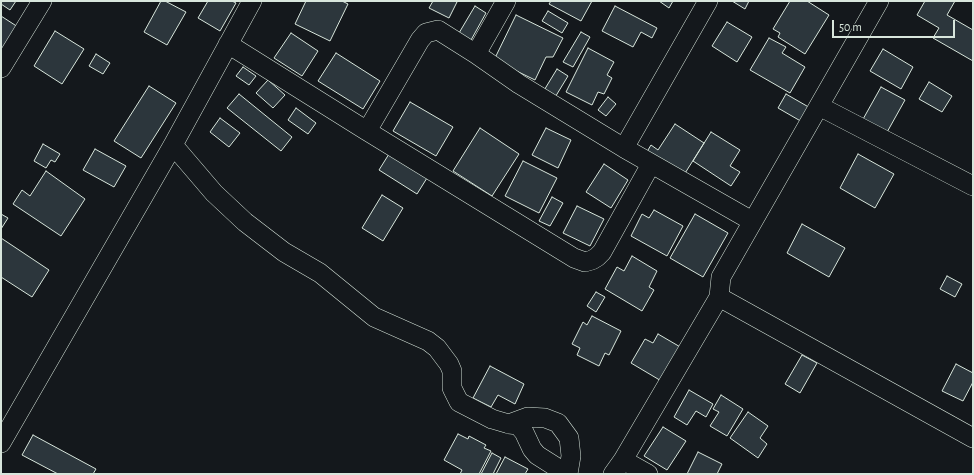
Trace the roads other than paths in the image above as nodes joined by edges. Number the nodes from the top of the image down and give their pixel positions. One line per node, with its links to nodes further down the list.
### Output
1 (42, 1): 8 (street)
2 (252, 1): 6 (street)
3 (506, 1): 7 (street)
4 (708, 1): 12 (street)
5 (879, 1): 9 (street)
6 (228, 44): 10 (street); 11 (street)
7 (476, 54): 10 (street); 12 (street)
8 (1, 68)
9 (819, 106): 14 (street); 15 (street)
10 (367, 131): 13 (street)
11 (173, 145): 17 (street); 19 (street)
12 (624, 148): 13 (street)
13 (652, 164): 15 (street)
14 (973, 186)
15 (752, 221): 16 (street)
16 (719, 297): 18 (street); 20 (street)
17 (509, 424): 21 (street); 21 (street)
18 (973, 438)
19 (1, 443)
20 (618, 467): 22 (street)
21 (568, 474)
22 (648, 474)

